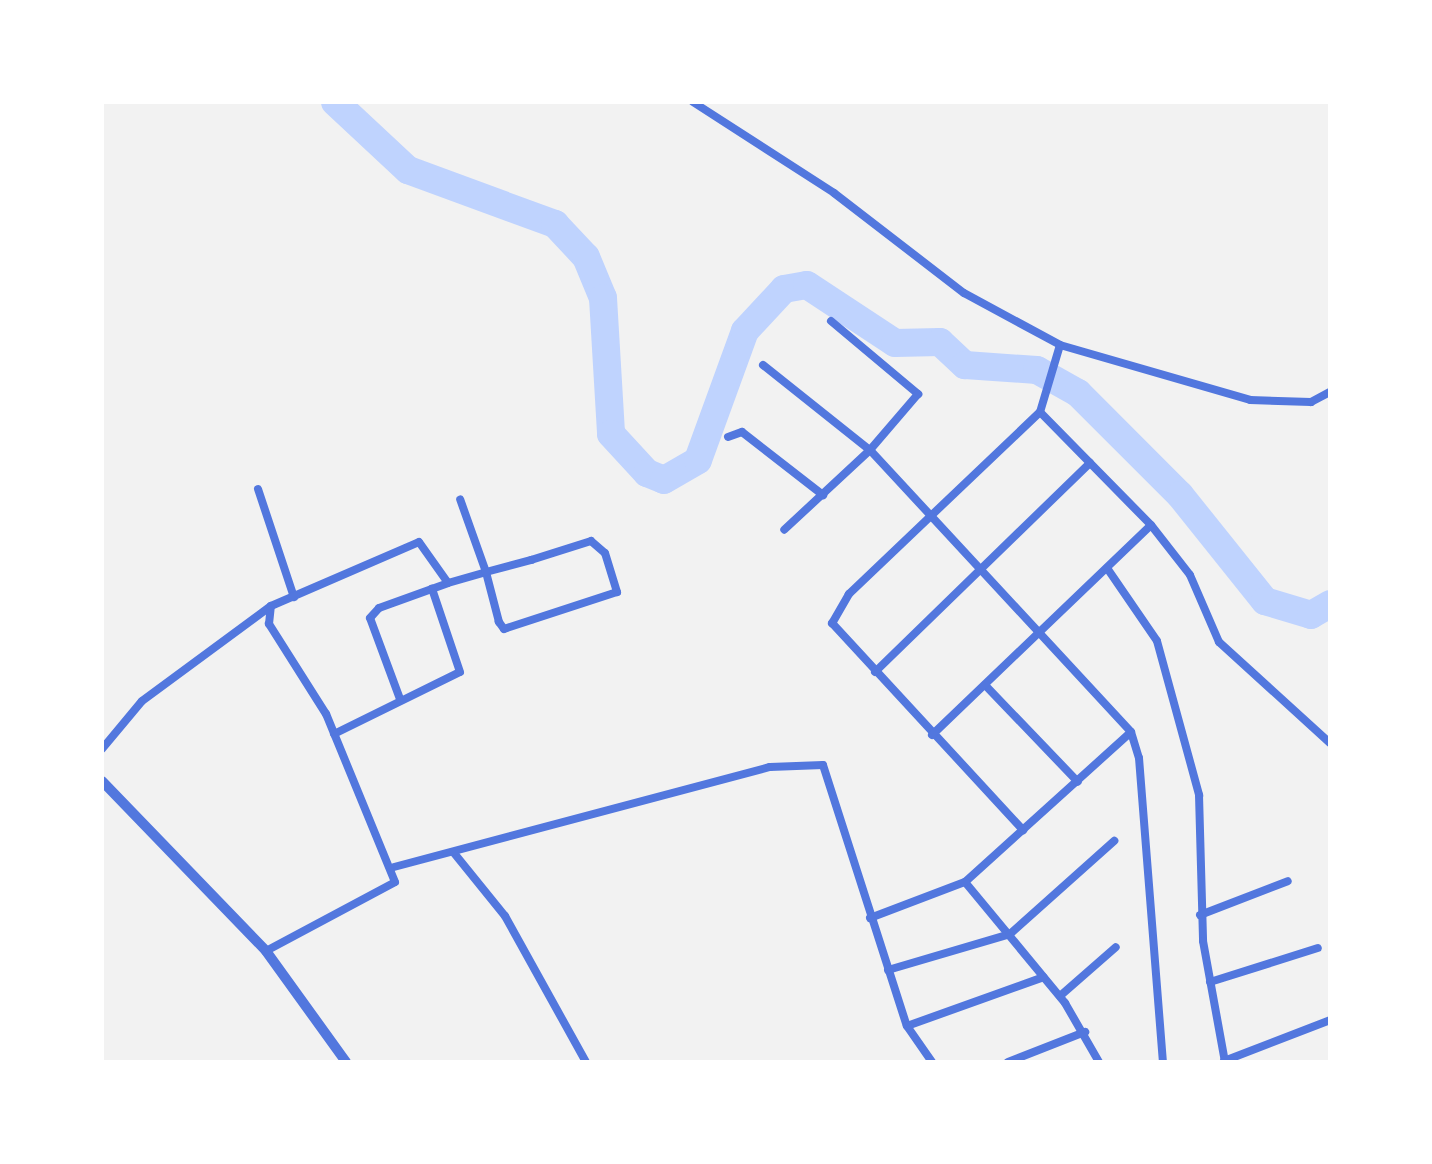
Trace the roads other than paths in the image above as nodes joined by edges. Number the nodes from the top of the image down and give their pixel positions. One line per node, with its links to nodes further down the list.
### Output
1 (693, 102): 3 (street)
2 (831, 321): 8 (street)
3 (1060, 345): 5 (street); 6 (street)
4 (763, 365): 8 (street)
5 (1330, 392)
6 (1040, 412): 9 (street); 13 (street)
7 (728, 437): 11 (street)
8 (870, 450): 11 (street); 13 (street)
9 (1090, 463): 14 (street); 17 (street)
10 (258, 489): 21 (street)
11 (823, 495): 15 (street)
12 (460, 499): 18 (street)
13 (931, 512): 17 (street); 24 (street)
14 (1151, 525): 16 (street); 30 (street)
15 (784, 530)
16 (1107, 568): 23 (street); 40 (street)
17 (983, 569): 23 (street); 24 (street)
18 (486, 572): 18 (street); 19 (street)
19 (448, 583): 20 (street); 21 (street)
20 (432, 589): 26 (street); 26 (street)
21 (294, 597): 22 (street)
22 (271, 606): 28 (street); 31 (street)
23 (1040, 633): 25 (street); 27 (street)
24 (875, 672): 29 (street)
25 (985, 685): 29 (street); 33 (street)
26 (400, 699): 28 (street)
27 (1131, 732): 33 (street); 59 (street)
28 (334, 734): 37 (street)
29 (932, 735): 34 (street)
30 (1330, 743)
31 (102, 749)
32 (102, 781): 45 (street)
33 (1078, 782): 34 (street)
34 (1023, 830): 39 (street)
35 (1114, 841): 42 (street)
36 (454, 853): 37 (street); 41 (street); 55 (street)
37 (394, 867): 45 (street)
38 (1288, 881): 40 (street)
39 (965, 882): 41 (street); 42 (street)
40 (1200, 915): 48 (street)
41 (870, 918): 46 (street)
42 (1010, 934): 46 (street); 47 (street)
43 (1116, 947): 49 (street)
44 (1318, 948): 48 (street)
45 (266, 951): 54 (street)
46 (888, 970): 51 (street)
47 (1044, 977): 49 (street); 51 (street)
48 (1210, 982): 53 (street)
49 (1060, 996): 52 (street)
50 (1330, 1020): 53 (street)
51 (907, 1026): 56 (street)
52 (1085, 1032): 57 (street); 58 (street)
53 (1225, 1061)
54 (346, 1062)
55 (586, 1062)
56 (932, 1062)
57 (1008, 1062)
58 (1099, 1062)
59 (1163, 1062)

